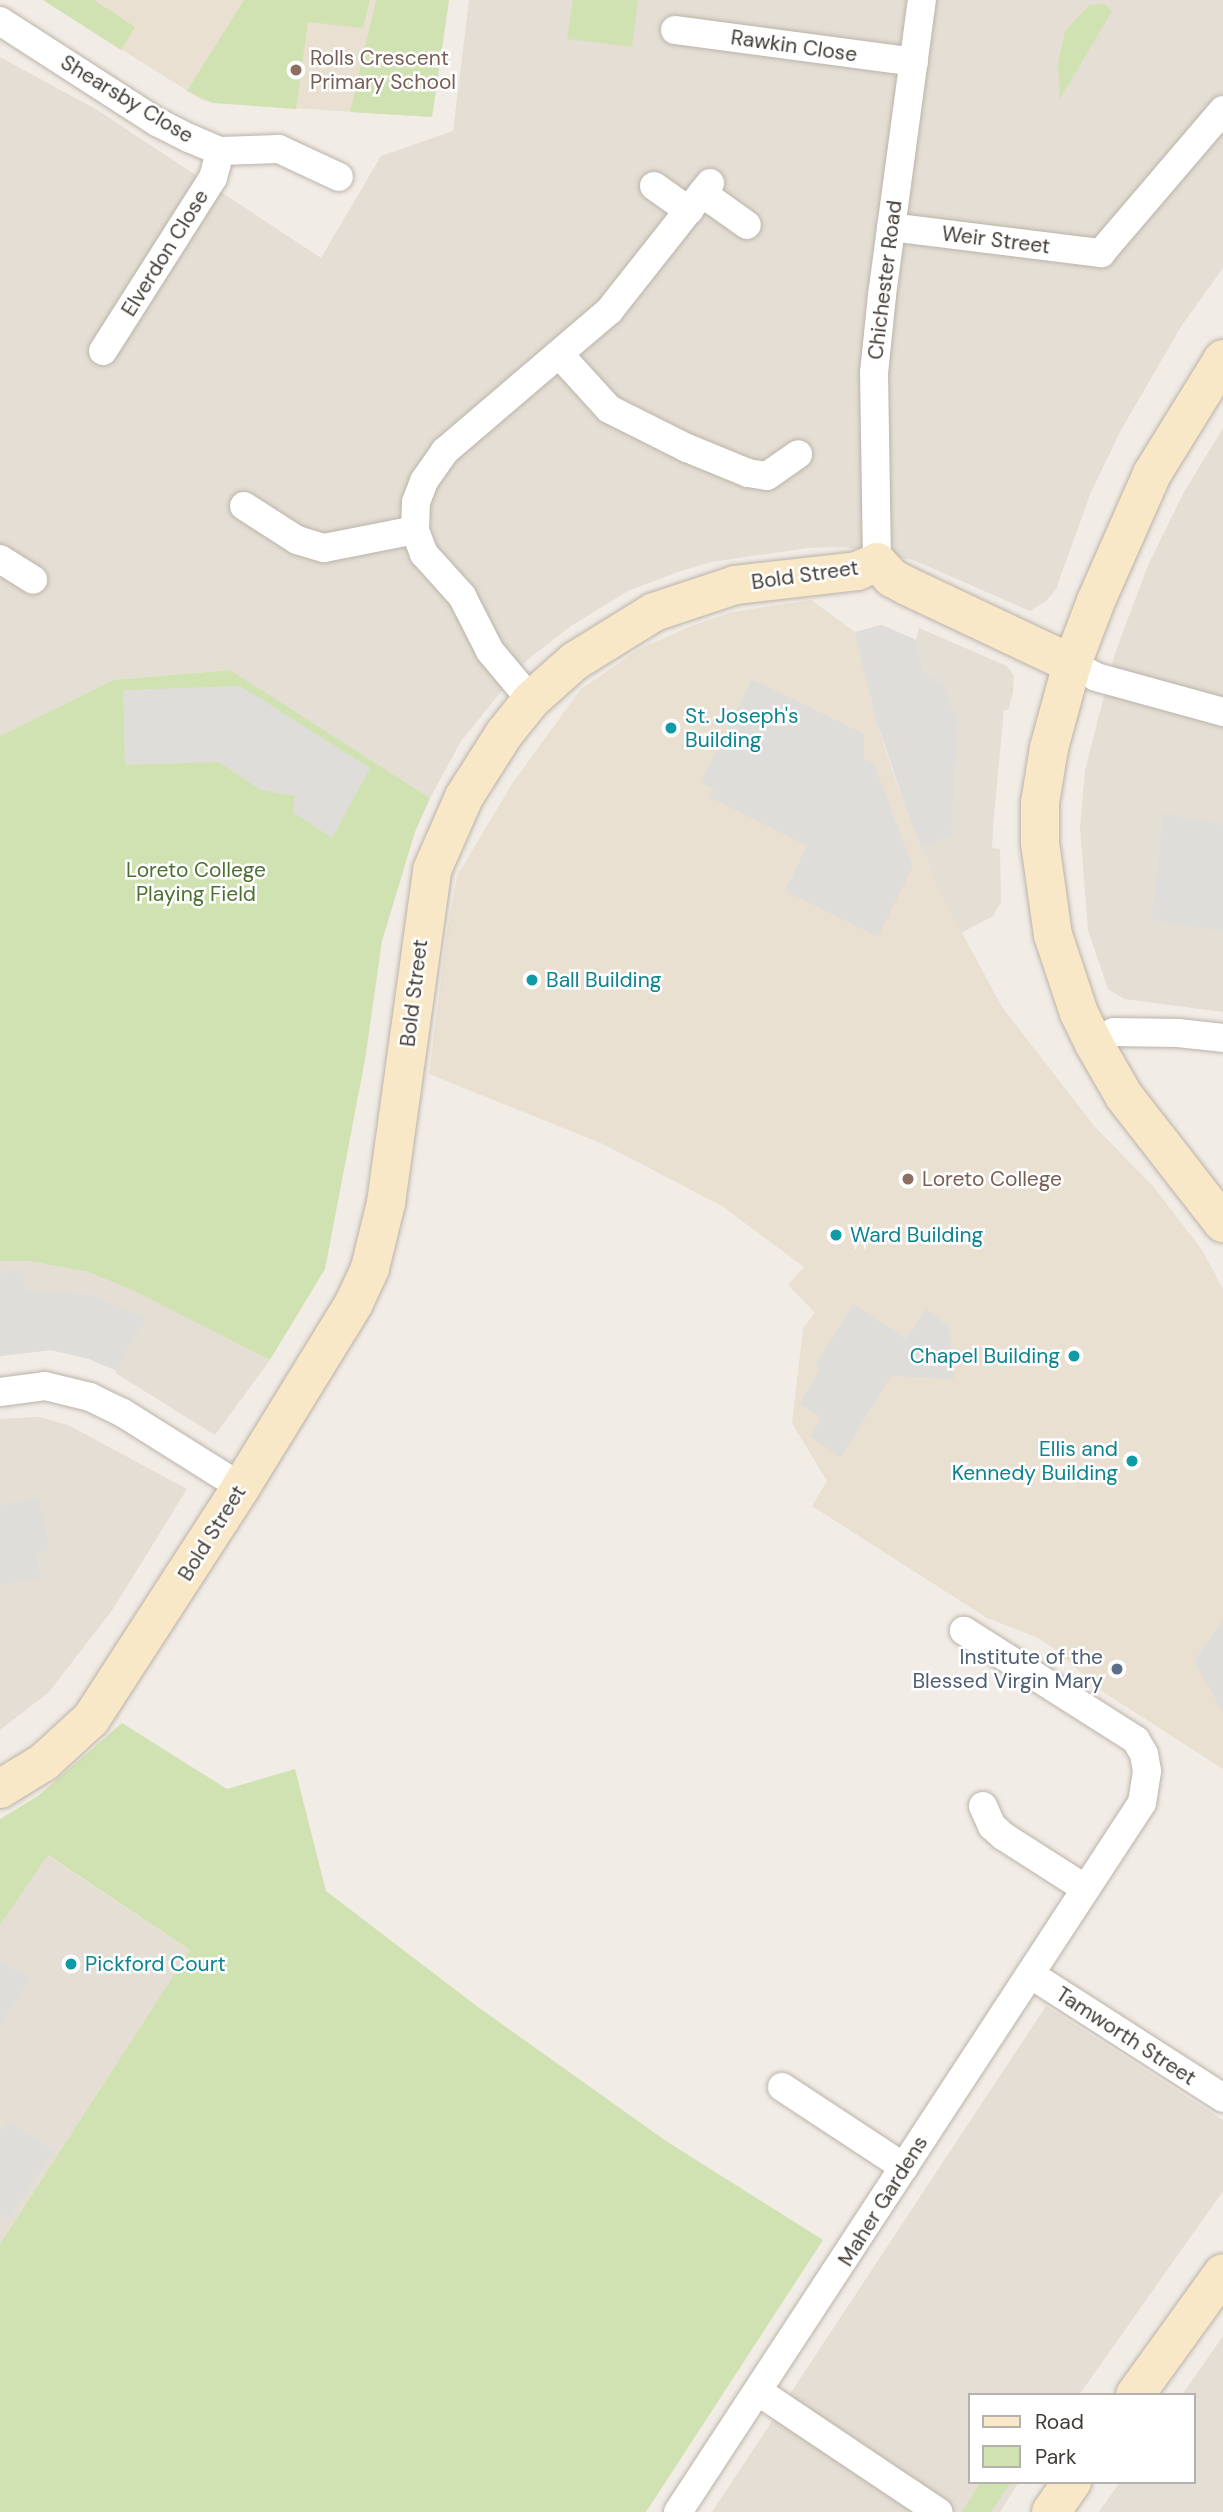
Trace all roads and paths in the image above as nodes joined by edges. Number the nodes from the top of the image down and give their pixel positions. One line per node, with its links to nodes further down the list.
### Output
1 (922, 0): 4 (street, Chichester Road)
2 (2, 26): 6 (street, Shearsby Close)
3 (676, 30): 4 (street, Rawkin Close)
4 (914, 62): 11 (street, Chichester Road)
5 (1223, 110): 11 (street, Weir Street)
6 (220, 151): 7 (street, Shearsby Close); 12 (street, Elverdon Close)
7 (340, 177)
8 (654, 186): 9 (street)
9 (700, 195): 10 (street); 13 (street)
10 (747, 225)
11 (891, 227): 19 (street, Chichester Road)
12 (103, 351)
13 (559, 354): 15 (street); 17 (street)
14 (1223, 359): 21 (street)
15 (798, 454)
16 (244, 506): 17 (street)
17 (415, 530): 22 (street)
18 (0, 560): 20 (street)
19 (877, 562): 21 (street, Bold Street); 22 (street, Bold Street)
20 (33, 580)
21 (1072, 664): 23 (street); 25 (street)
22 (531, 700): 28 (street, Bold Street)
23 (1223, 712)
24 (1223, 1038): 25 (street)
25 (1093, 1042): 26 (street)
26 (1223, 1223)
27 (0, 1392): 28 (street)
28 (241, 1487): 30 (street, Bold Street)
29 (964, 1631): 32 (street, Maher Gardens)
30 (0, 1789)
31 (983, 1806): 32 (street)
32 (1086, 1889): 33 (street, Maher Gardens)
33 (1030, 1974): 35 (street, Tamworth Street); 36 (street, Maher Gardens)
34 (782, 2087): 36 (street)
35 (1223, 2098)
36 (904, 2167): 38 (street, Maher Gardens)
37 (1223, 2273): 39 (street)
38 (759, 2392): 41 (street, Maher Gardens); 42 (street)
39 (1136, 2393)
40 (1071, 2484): 43 (street)
41 (678, 2512)
42 (938, 2512)
43 (1051, 2512)

